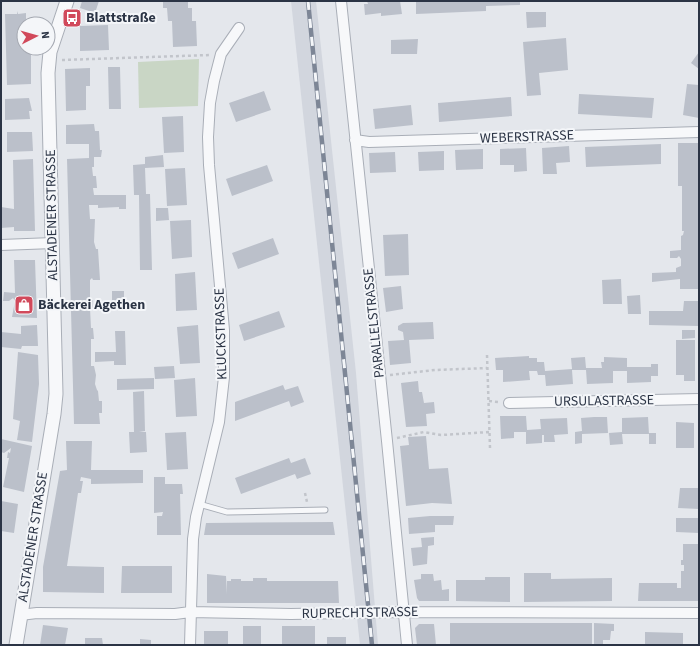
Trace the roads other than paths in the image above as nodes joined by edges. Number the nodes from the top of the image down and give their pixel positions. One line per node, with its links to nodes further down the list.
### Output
1 (67, 1): 6 (street, ALSTADENER STRASSE)
2 (341, 1): 5 (street, PARALLELSTRASSE)
3 (238, 28): 10 (street, KLUCKSTRASSE)
4 (699, 132): 5 (street, WEBERSTRASSE)
5 (355, 140): 13 (street, PARALLELSTRASSE)
6 (53, 243): 7 (street); 15 (street, ALSTADENER STRASSE)
7 (1, 245)
8 (699, 399): 9 (street, URSULASTRASSE)
9 (509, 403)
10 (199, 504): 11 (lane); 12 (street, KLUCKSTRASSE)
11 (325, 510)
12 (190, 612): 13 (street, RUPRECHTSTRASSE); 15 (street, RUPRECHTSTRASSE); 17 (street, KLUCKSTRASSE)
13 (404, 612): 14 (street, RUPRECHTSTRASSE); 18 (street, PARALLELSTRASSE)
14 (699, 613)
15 (20, 615): 16 (street, ALSTADENER STRASSE)
16 (16, 645)
17 (190, 645)
18 (406, 645)

